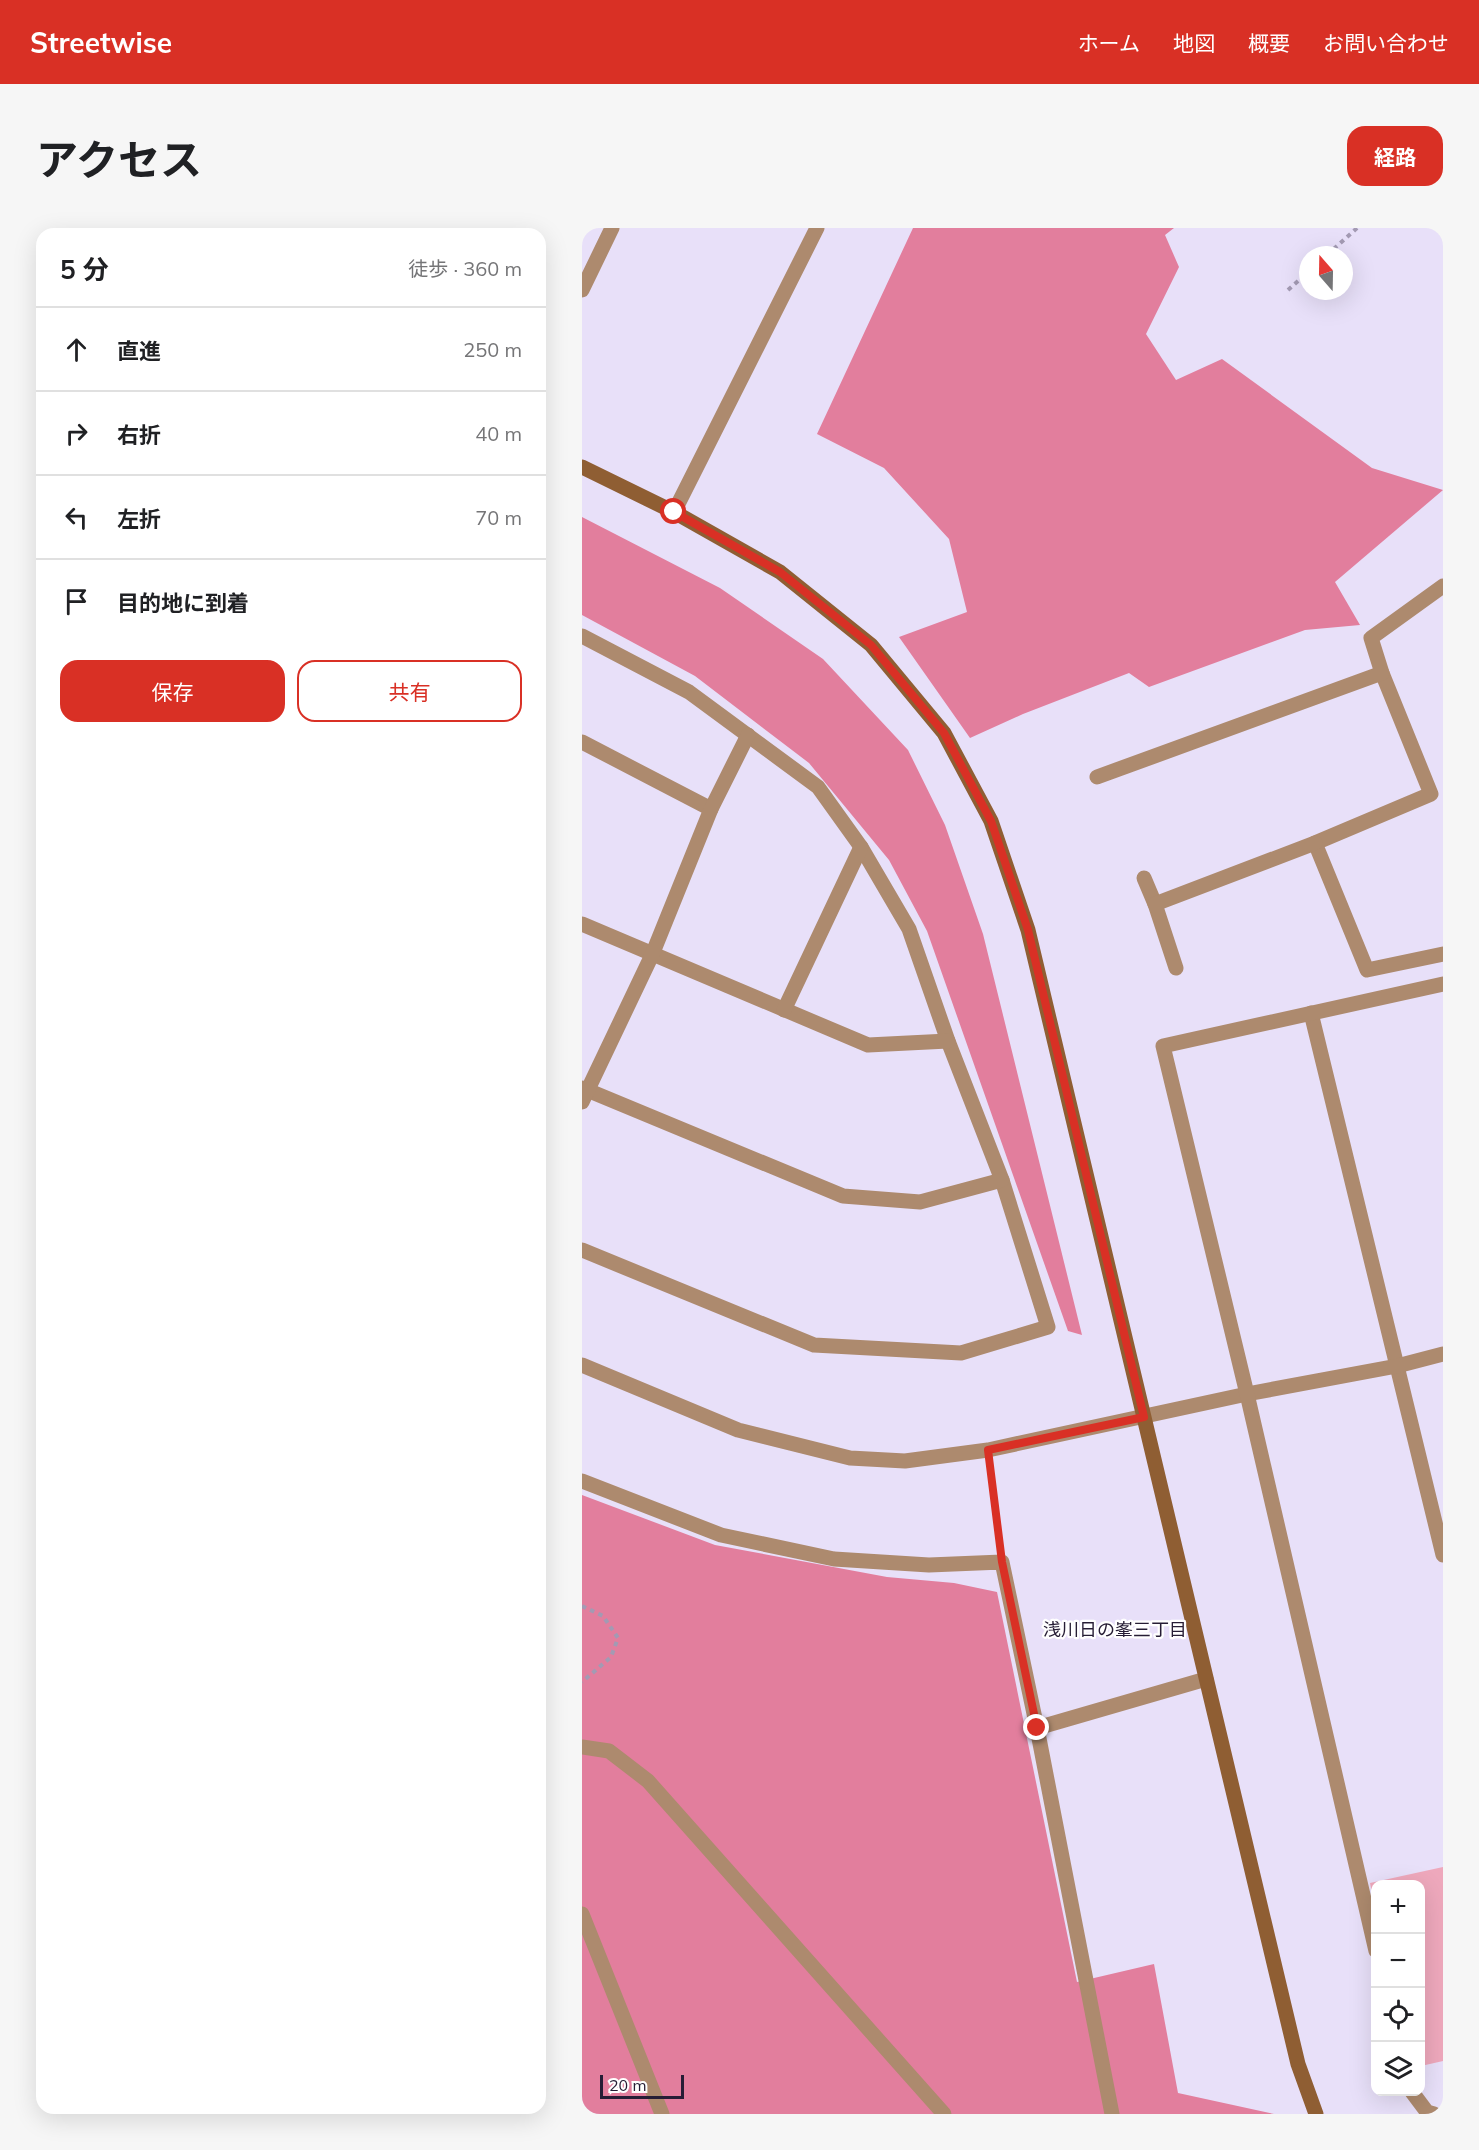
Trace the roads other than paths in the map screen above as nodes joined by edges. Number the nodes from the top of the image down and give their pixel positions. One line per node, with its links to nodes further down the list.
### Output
1 (612, 228): 3 (street)
2 (817, 228): 5 (street)
3 (582, 290)
4 (582, 467): 5 (street)
5 (674, 512): 32 (street)
6 (1443, 586): 8 (street)
7 (582, 636): 9 (street)
8 (1382, 673): 11 (street); 13 (street)
9 (748, 735): 12 (street); 14 (street)
10 (582, 742): 12 (street)
11 (1097, 777)
12 (711, 809): 19 (street)
13 (1315, 843): 16 (street); 18 (street)
14 (861, 847): 22 (street); 24 (street)
15 (1144, 878): 16 (street)
16 (1155, 904): 20 (street)
17 (582, 924): 19 (street)
18 (1443, 954)
19 (652, 955): 22 (street); 25 (street)
20 (1176, 968)
21 (1443, 984): 23 (street)
22 (784, 1010): 24 (street)
23 (1311, 1012): 30 (street); 31 (street)
24 (948, 1041): 26 (street)
25 (584, 1093): 26 (street)
26 (1002, 1180): 27 (street)
27 (582, 1250)
28 (1443, 1354): 30 (street)
29 (582, 1365): 32 (street)
30 (1397, 1366): 31 (street); 34 (street)
31 (1246, 1394): 32 (street); 39 (street)
32 (1144, 1417): 35 (street)
33 (582, 1481): 36 (street)
34 (1443, 1555)
35 (1206, 1679): 36 (street); 44 (street)
36 (1037, 1728): 43 (street)
37 (582, 1747): 42 (street)
38 (582, 1914): 41 (street)
39 (1372, 1934)
40 (1416, 2096): 45 (street)
41 (662, 2114)
42 (944, 2114)
43 (1112, 2114)
44 (1316, 2114)
45 (1434, 2114)

